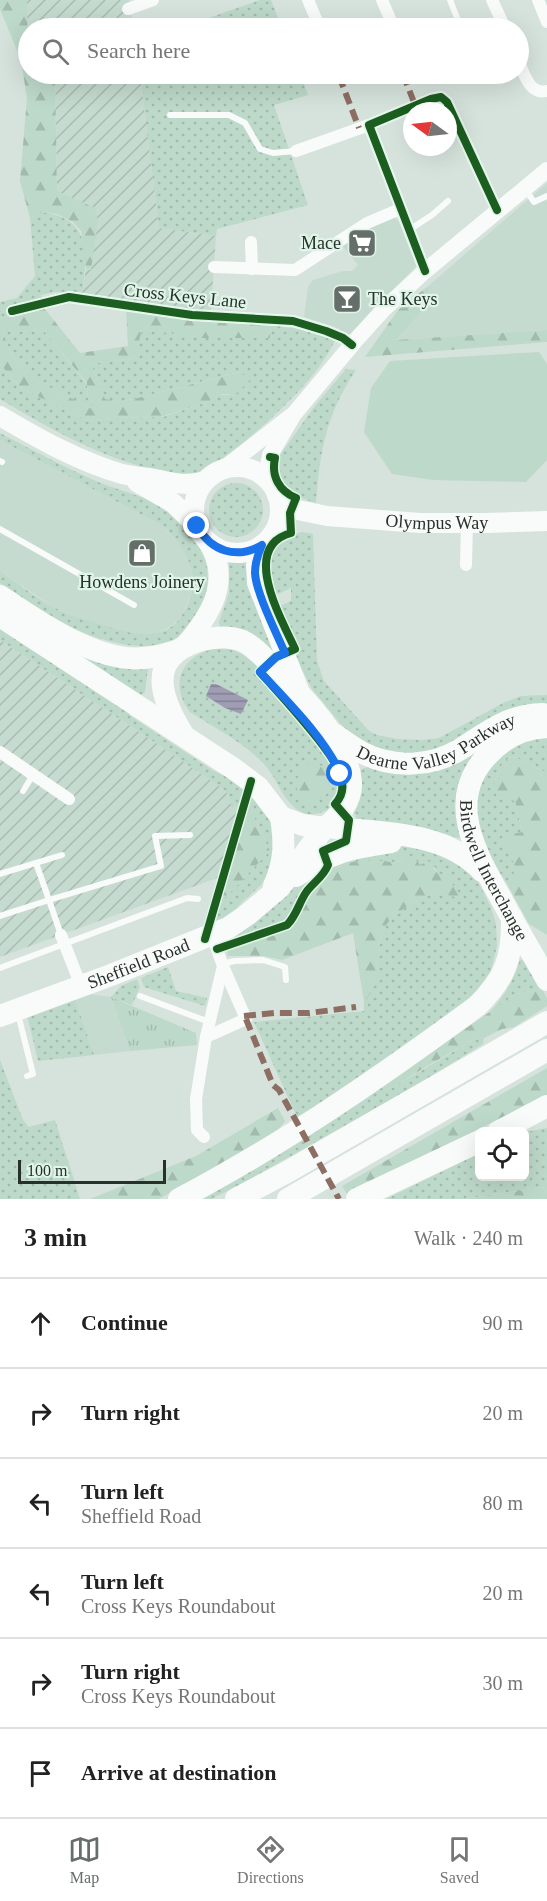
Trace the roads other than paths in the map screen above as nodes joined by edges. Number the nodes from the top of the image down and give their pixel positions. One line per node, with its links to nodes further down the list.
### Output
1 (153, 0): 7 (street)
2 (308, 0): 8 (street)
3 (382, 0): 9 (street)
4 (450, 0): 10 (lane)
5 (492, 0): 11 (street)
6 (538, 0): 12 (street)
7 (128, 9)
8 (316, 18)
9 (390, 18)
10 (457, 18)
11 (500, 18)
12 (547, 22)
13 (529, 84): 14 (street)
14 (547, 91)
15 (170, 115): 17 (lane)
16 (369, 125): 17 (street); 22 (street); 23 (street)
17 (296, 151)
18 (547, 170): 19 (main road)
19 (524, 188): 20 (lane); 23 (main road)
20 (547, 196)
21 (448, 201): 24 (lane)
22 (400, 209): 24 (street); 27 (street)
23 (497, 210): 28 (main road)
24 (409, 230): 28 (street)
25 (251, 242): 27 (street)
26 (214, 267): 27 (street)
27 (252, 269)
28 (425, 271): 30 (main road)
29 (12, 311): 30 (street, Cross Keys Lane)
30 (352, 345): 31 (main road)
31 (294, 414): 33 (main road); 36 (main road)
32 (0, 416): 34 (main road)
33 (223, 469): 35 (main road); 36 (main road)
34 (124, 474): 35 (main road); 42 (main road)
35 (205, 481): 42 (main road)
36 (273, 488): 37 (main road, Olympus Way); 40 (main road)
37 (327, 516): 39 (main road, Olympus Way); 40 (main road, Olympus Way)
38 (547, 521): 39 (main road, Olympus Way)
39 (467, 523): 44 (street)
40 (276, 529): 43 (main road)
41 (0, 530): 46 (lane)
42 (202, 534): 43 (main road); 48 (main road)
43 (262, 545): 49 (main road)
44 (466, 565)
45 (0, 596): 48 (highway)
46 (134, 605)
47 (0, 616): 53 (highway)
48 (180, 649): 49 (highway); 53 (highway)
49 (300, 693): 52 (highway)
50 (547, 715): 52 (highway, Dearne Valley Parkway)
51 (547, 727): 65 (highway, Birdwell Interchange)
52 (330, 731): 59 (highway, Sheffield Road)
53 (184, 736): 58 (highway)
54 (0, 753): 55 (street)
55 (34, 775): 56 (lane); 57 (street)
56 (23, 791)
57 (69, 799)
58 (281, 817): 59 (highway); 66 (highway, Sheffield Road)
59 (325, 828): 61 (highway); 66 (highway, Sheffield Road)
60 (190, 835): 68 (lane)
61 (419, 839): 65 (highway); 66 (highway)
62 (62, 855): 63 (lane)
63 (36, 863): 64 (lane); 68 (lane)
64 (0, 874)
65 (491, 881): 70 (highway, Birdwell Interchange)
66 (275, 892): 71 (highway, Sheffield Road)
67 (198, 899): 72 (lane)
68 (49, 900): 69 (lane); 72 (lane)
69 (0, 916)
70 (512, 918): 75 (highway, Birdwell Interchange); 89 (highway)
71 (212, 936): 73 (street); 77 (highway, Sheffield Road)
72 (63, 939): 74 (lane); 77 (street)
73 (222, 965): 76 (lane); 80 (street); 82 (street)
74 (0, 968)
75 (545, 977)
76 (286, 980)
77 (81, 986): 79 (highway, Sheffield Road)
78 (140, 996): 80 (lane)
79 (9, 1012): 84 (lane)
80 (209, 1022): 82 (street)
81 (547, 1022): 90 (highway)
82 (206, 1037): 87 (street)
83 (547, 1050): 91 (highway)
84 (27, 1076)
85 (547, 1106): 86 (highway)
86 (506, 1127)
87 (204, 1137)
88 (475, 1143): 92 (highway)
89 (179, 1199)
90 (236, 1199)
91 (288, 1199)
92 (357, 1199)

